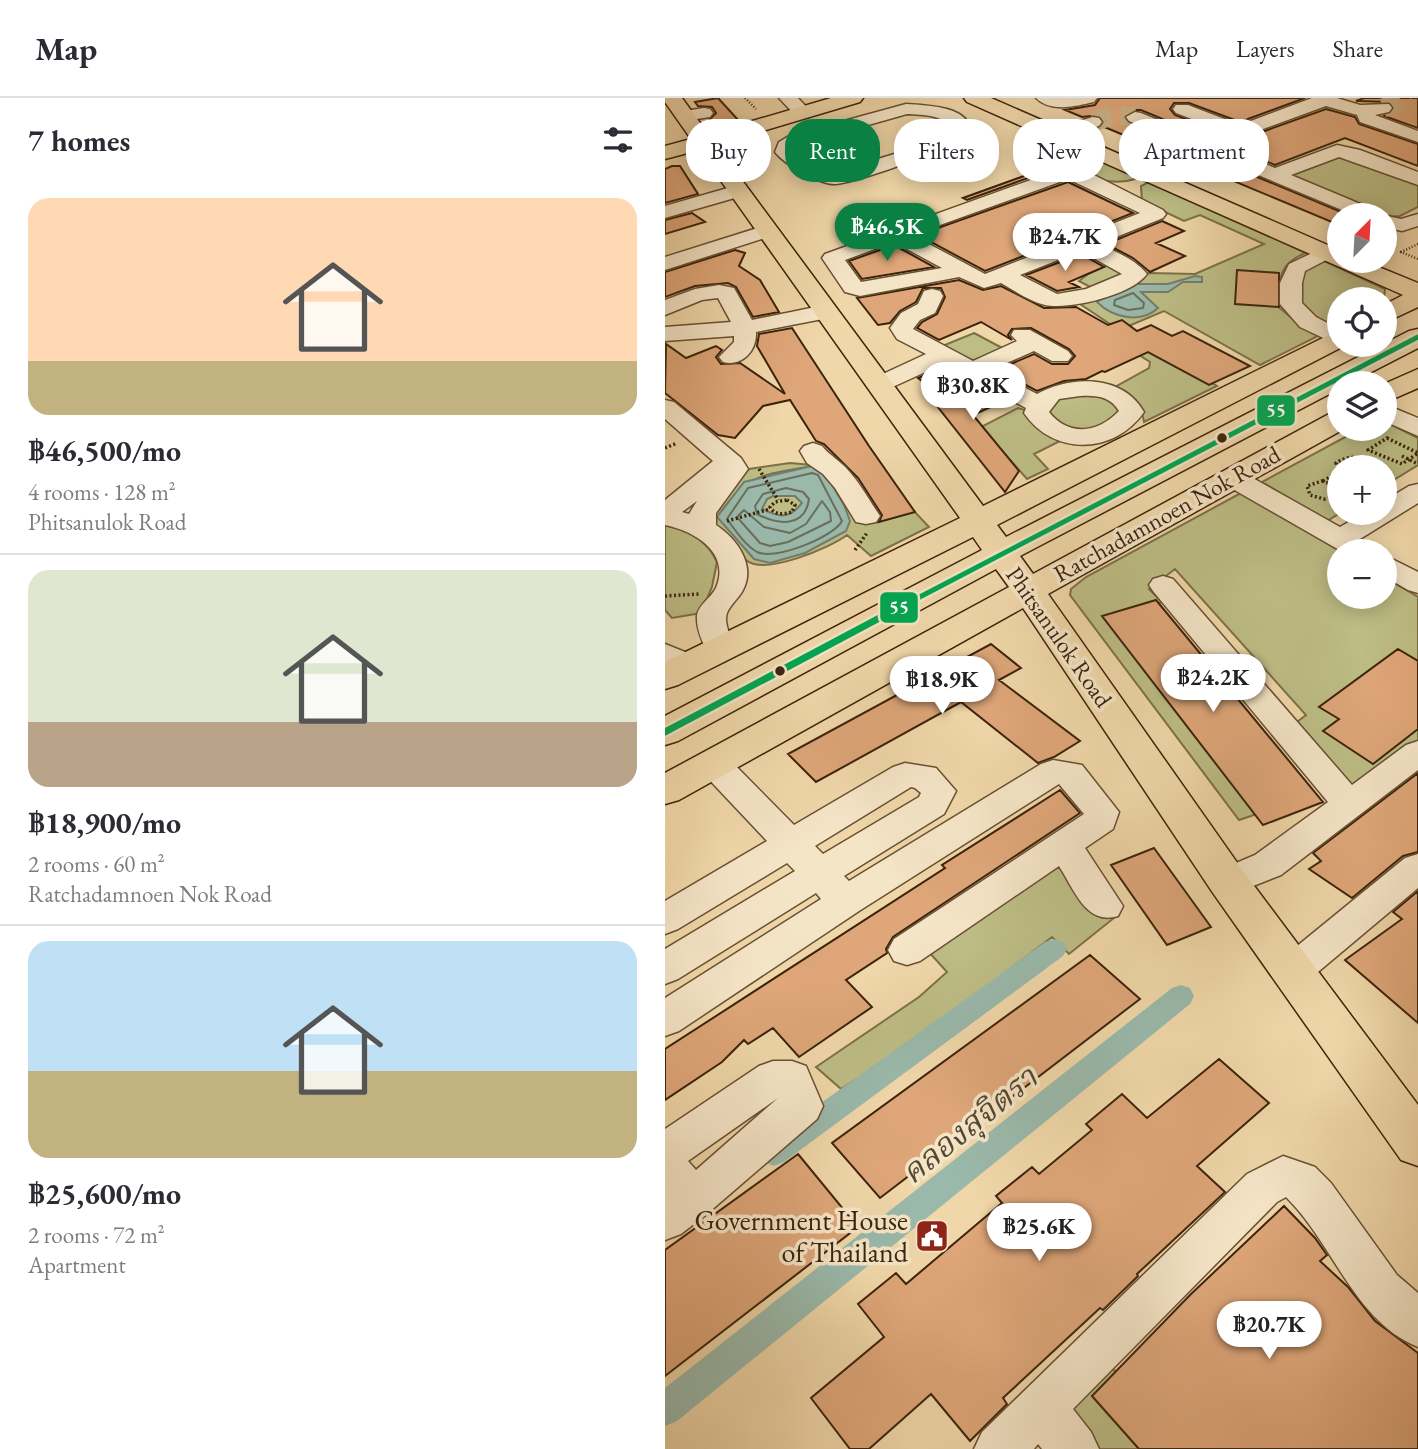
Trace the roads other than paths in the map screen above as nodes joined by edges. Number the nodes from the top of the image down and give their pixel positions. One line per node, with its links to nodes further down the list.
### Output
1 (672, 98): 13 (main road, Phitsanulok Road)
2 (853, 98): 8 (main road)
3 (1045, 98): 6 (street)
4 (1323, 99): 12 (street); 21 (street)
5 (992, 100): 11 (street); 16 (street); 17 (main road); 27 (main road)
6 (1081, 100): 18 (street)
7 (1203, 102): 10 (street)
8 (796, 105): 14 (main road)
9 (1383, 108): 12 (street)
10 (1182, 109): 19 (street); 20 (street)
11 (939, 112): 15 (street); 26 (street)
12 (1365, 113): 22 (street)
13 (695, 119)
14 (761, 119)
15 (954, 119)
16 (958, 119)
17 (1070, 119)
18 (1085, 119)
19 (1140, 119)
20 (1207, 119)
21 (1269, 120)
22 (1418, 136)
23 (1335, 138): 28 (street)
24 (686, 147): 25 (main road)
25 (665, 153)
26 (894, 160)
27 (1119, 164)
28 (1418, 170)
29 (1269, 172): 30 (street)
30 (1275, 175): 31 (street); 38 (street)
31 (1418, 179)
32 (732, 182): 37 (main road, Phitsanulok Road)
33 (1119, 182): 43 (street)
34 (1152, 182): 44 (street)
35 (1157, 182): 46 (main road)
36 (1163, 182): 45 (main road)
37 (738, 191): 39 (street); 42 (main road, Phitsanulok Road)
38 (1342, 203)
39 (665, 212)
40 (1418, 220): 41 (street)
41 (1397, 224)
42 (767, 231): 48 (street); 57 (main road, Phitsanulok Road)
43 (895, 234): 49 (street); 49 (street)
44 (1084, 244): 53 (street); 53 (street)
45 (1327, 246)
46 (1327, 247)
47 (1327, 255): 60 (street)
48 (665, 264)
49 (959, 271): 53 (street)
50 (1374, 273): 54 (main road)
51 (1385, 273): 54 (main road)
52 (1395, 273): 54 (main road)
53 (1005, 276)
54 (1407, 293)
55 (932, 296): 63 (street)
56 (665, 308): 59 (street)
57 (825, 312): 59 (street); 68 (main road, Phitsanulok Road)
58 (670, 327): 59 (street)
59 (744, 328): 64 (street)
60 (1327, 332)
61 (1418, 338): 73 (main road, Ratchadamnoen Nok Road)
62 (1327, 344): 70 (main road)
63 (939, 352): 66 (street); 68 (street)
64 (731, 356)
65 (1060, 356): 66 (street)
66 (971, 370): 71 (street)
67 (1418, 377): 69 (main road)
68 (874, 380): 86 (main road, Phitsanulok Road)
69 (1397, 388)
70 (1226, 397): 73 (main road); 77 (main road)
71 (1049, 398): 77 (street); 77 (street)
72 (666, 409): 80 (street)
73 (1263, 418): 78 (main road); 90 (main road, Ratchadamnoen Nok Road)
74 (1397, 418): 76 (street)
75 (1327, 426): 78 (main road, Ratchadamnoen Nok Road)
76 (1418, 428)
77 (1125, 435): 86 (main road)
78 (1301, 440): 81 (main road, Ratchadamnoen Nok Road)
79 (813, 451): 84 (street)
80 (732, 463): 83 (street); 87 (street)
81 (1233, 478): 88 (street); 94 (main road, Ratchadamnoen Nok Road)
82 (1418, 492): 89 (street)
83 (665, 511)
84 (866, 516)
85 (665, 517): 87 (street)
86 (977, 522): 90 (main road, Phitsanulok Road); 95 (main road)
87 (711, 526): 95 (street)
88 (1340, 539)
89 (1359, 539)
90 (1001, 553): 94 (main road, Phitsanulok Road); 96 (main road, Ratchadamnoen Nok Road)
91 (1397, 572): 92 (street)
92 (1418, 584)
93 (1163, 585): 101 (street)
94 (1028, 590): 99 (main road, Ratchadamnoen Nok Road); 106 (main road, Phitsanulok Road)
95 (689, 660): 96 (main road)
96 (739, 692): 97 (main road, Ratchadamnoen Nok Road)
97 (671, 729): 99 (main road)
98 (1418, 753): 101 (street)
99 (713, 763): 100 (main road, Ratchadamnoen Nok Road); 102 (street)
100 (665, 790)
101 (1349, 804): 106 (street)
102 (791, 842): 105 (street); 105 (street); 109 (street)
103 (1064, 845): 107 (street); 108 (street); 110 (street)
104 (1418, 869): 112 (street)
105 (820, 871): 107 (street); 111 (street)
106 (1228, 882): 112 (main road, Phitsanulok Road)
107 (846, 901): 113 (street)
108 (1105, 906)
109 (665, 919)
110 (907, 950)
111 (665, 968)
112 (1293, 971): 114 (main road, Phitsanulok Road)
113 (665, 1019)
114 (1418, 1144)
115 (665, 1153): 117 (street)
116 (665, 1165): 117 (street)
117 (679, 1209)
118 (1418, 1324): 119 (street)
119 (1041, 1409): 120 (street); 121 (street)
120 (999, 1449)
121 (1075, 1449)

